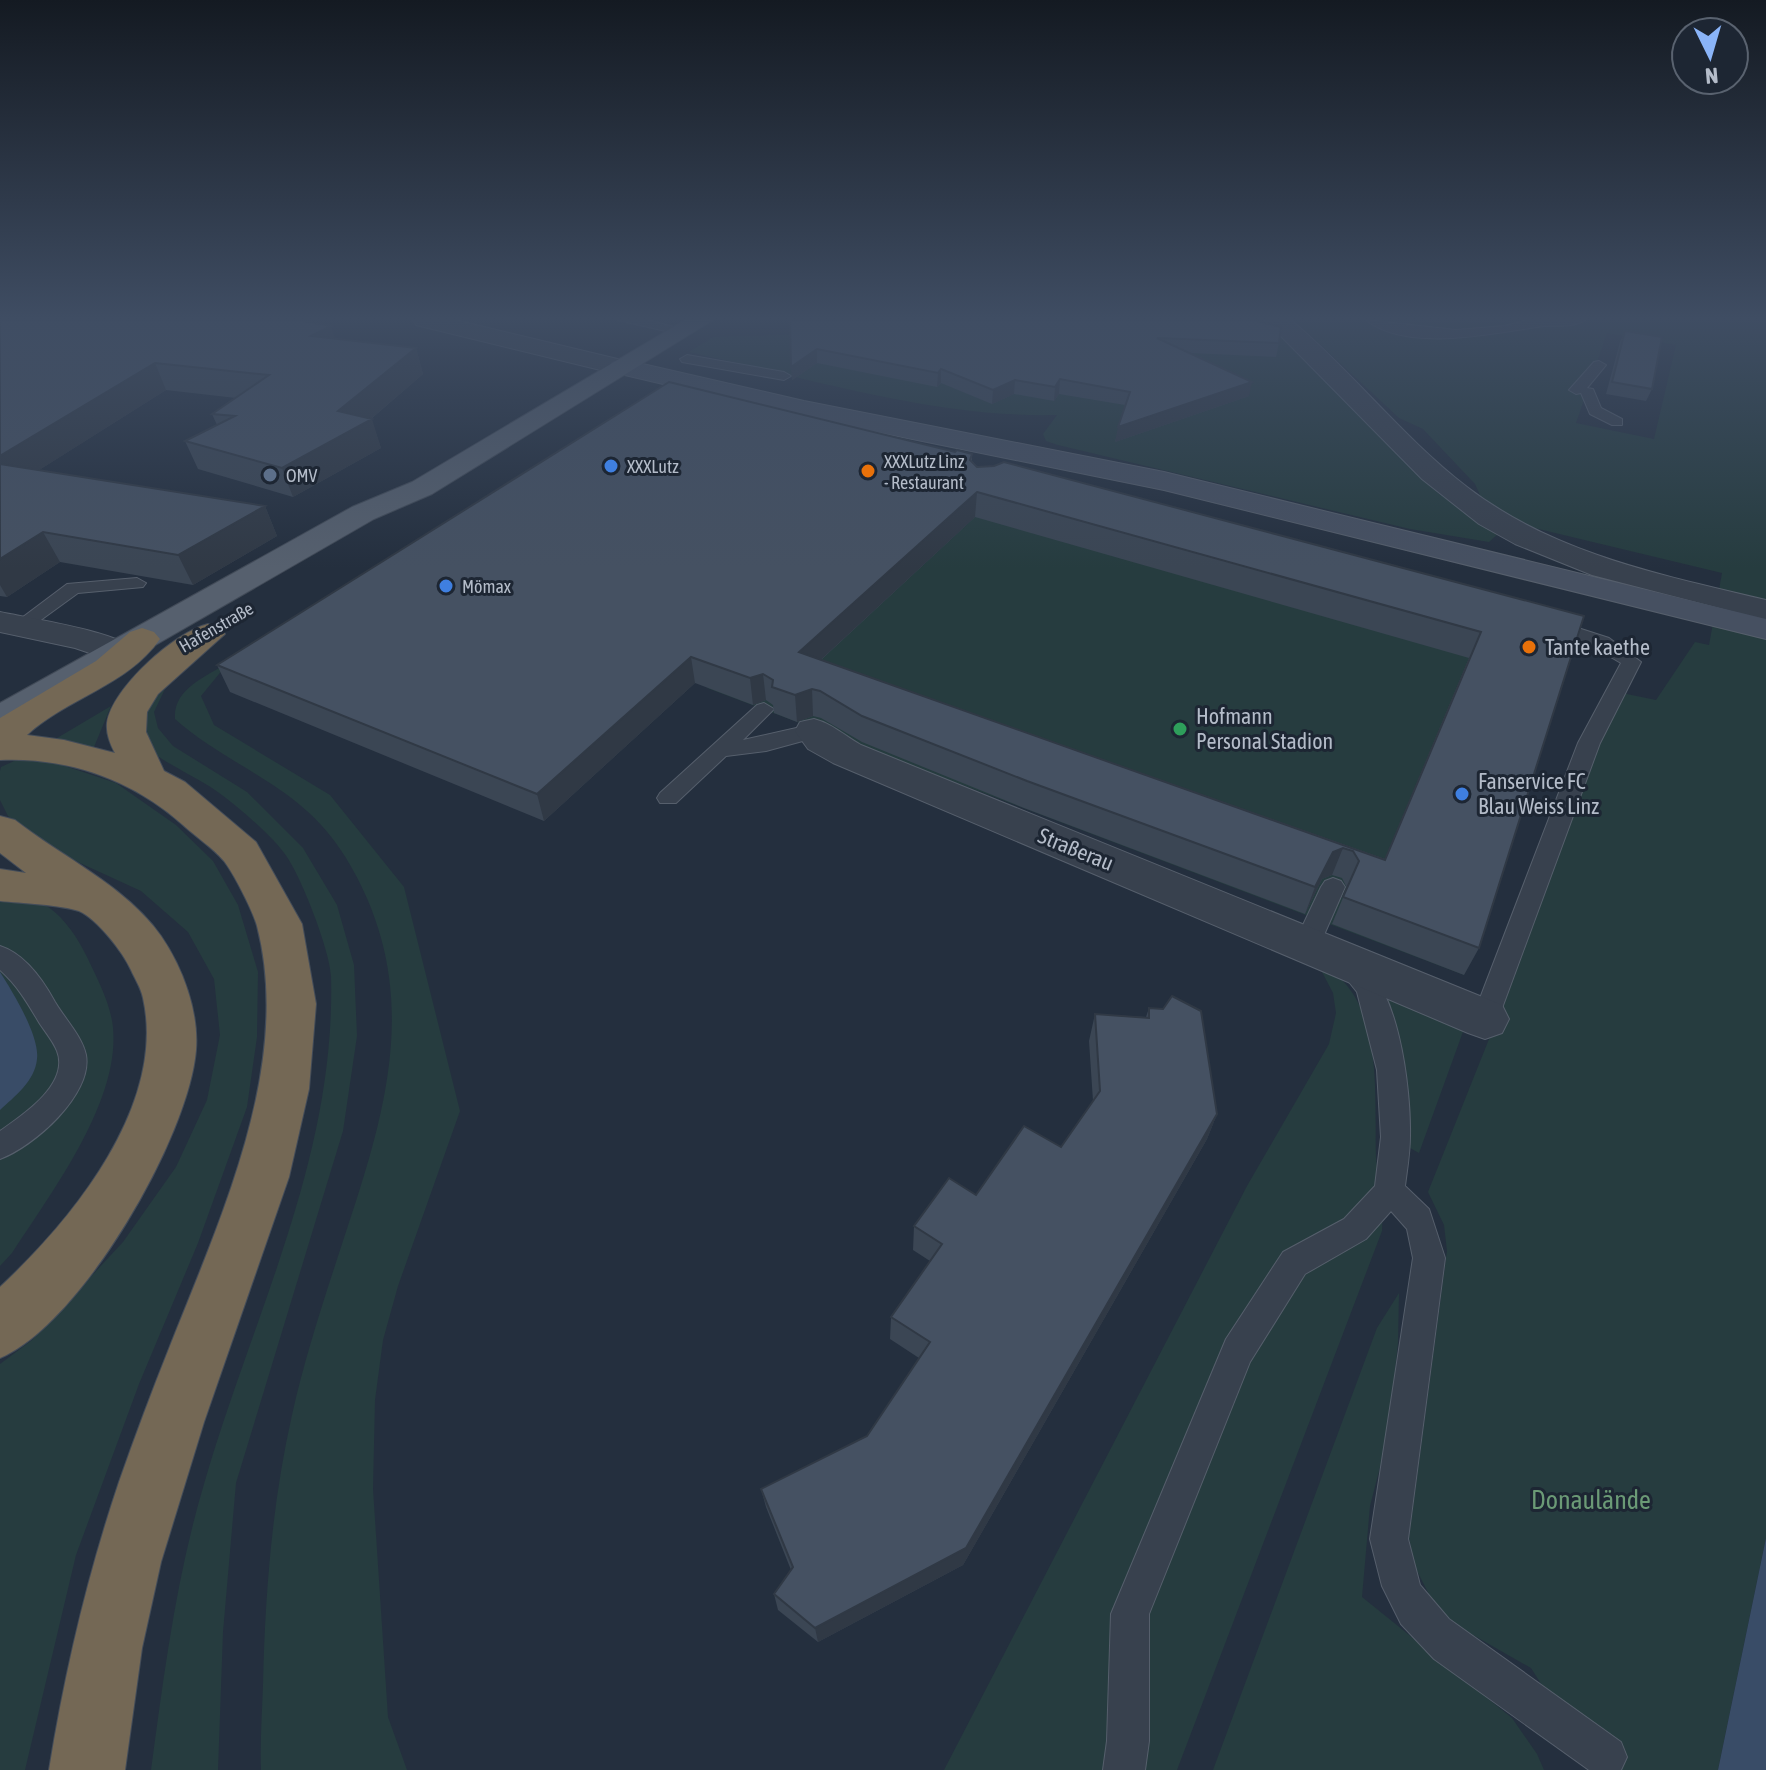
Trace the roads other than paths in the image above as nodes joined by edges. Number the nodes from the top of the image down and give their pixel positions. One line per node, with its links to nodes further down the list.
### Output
1 (563, 403): 8 (main road, Hafenstraße)
2 (788, 403): 6 (main road)
3 (1366, 403): 10 (street)
4 (1590, 403): 5 (lane)
5 (1617, 422)
6 (1018, 450): 7 (street); 10 (main road)
7 (993, 475)
8 (422, 488): 15 (main road, Hafenstraße); 16 (main road, Hafenstraße)
9 (137, 583): 13 (lane)
10 (1716, 607): 11 (street); 14 (main road)
11 (1766, 610)
12 (1530, 619): 29 (lane)
13 (10, 624): 16 (street)
14 (1766, 629)
15 (208, 634): 19 (main road, Hafenstraße); 21 (highway)
16 (131, 645): 19 (highway)
17 (764, 709): 20 (lane)
18 (814, 731): 20 (lane); 27 (street, Straßerau)
19 (2, 741): 21 (highway)
20 (720, 750): 22 (lane)
21 (147, 777): 34 (highway)
22 (668, 798)
23 (0, 830): 26 (highway)
24 (0, 885): 26 (highway)
25 (1333, 887): 27 (lane)
26 (86, 896): 32 (highway)
27 (1325, 952): 29 (street, Straßerau); 31 (lane)
28 (0, 956): 30 (lane)
29 (1485, 1019)
30 (0, 1146)
31 (1389, 1192): 33 (lane); 35 (lane)
32 (0, 1328)
33 (1606, 1757)
34 (87, 1770)
35 (1124, 1770)

